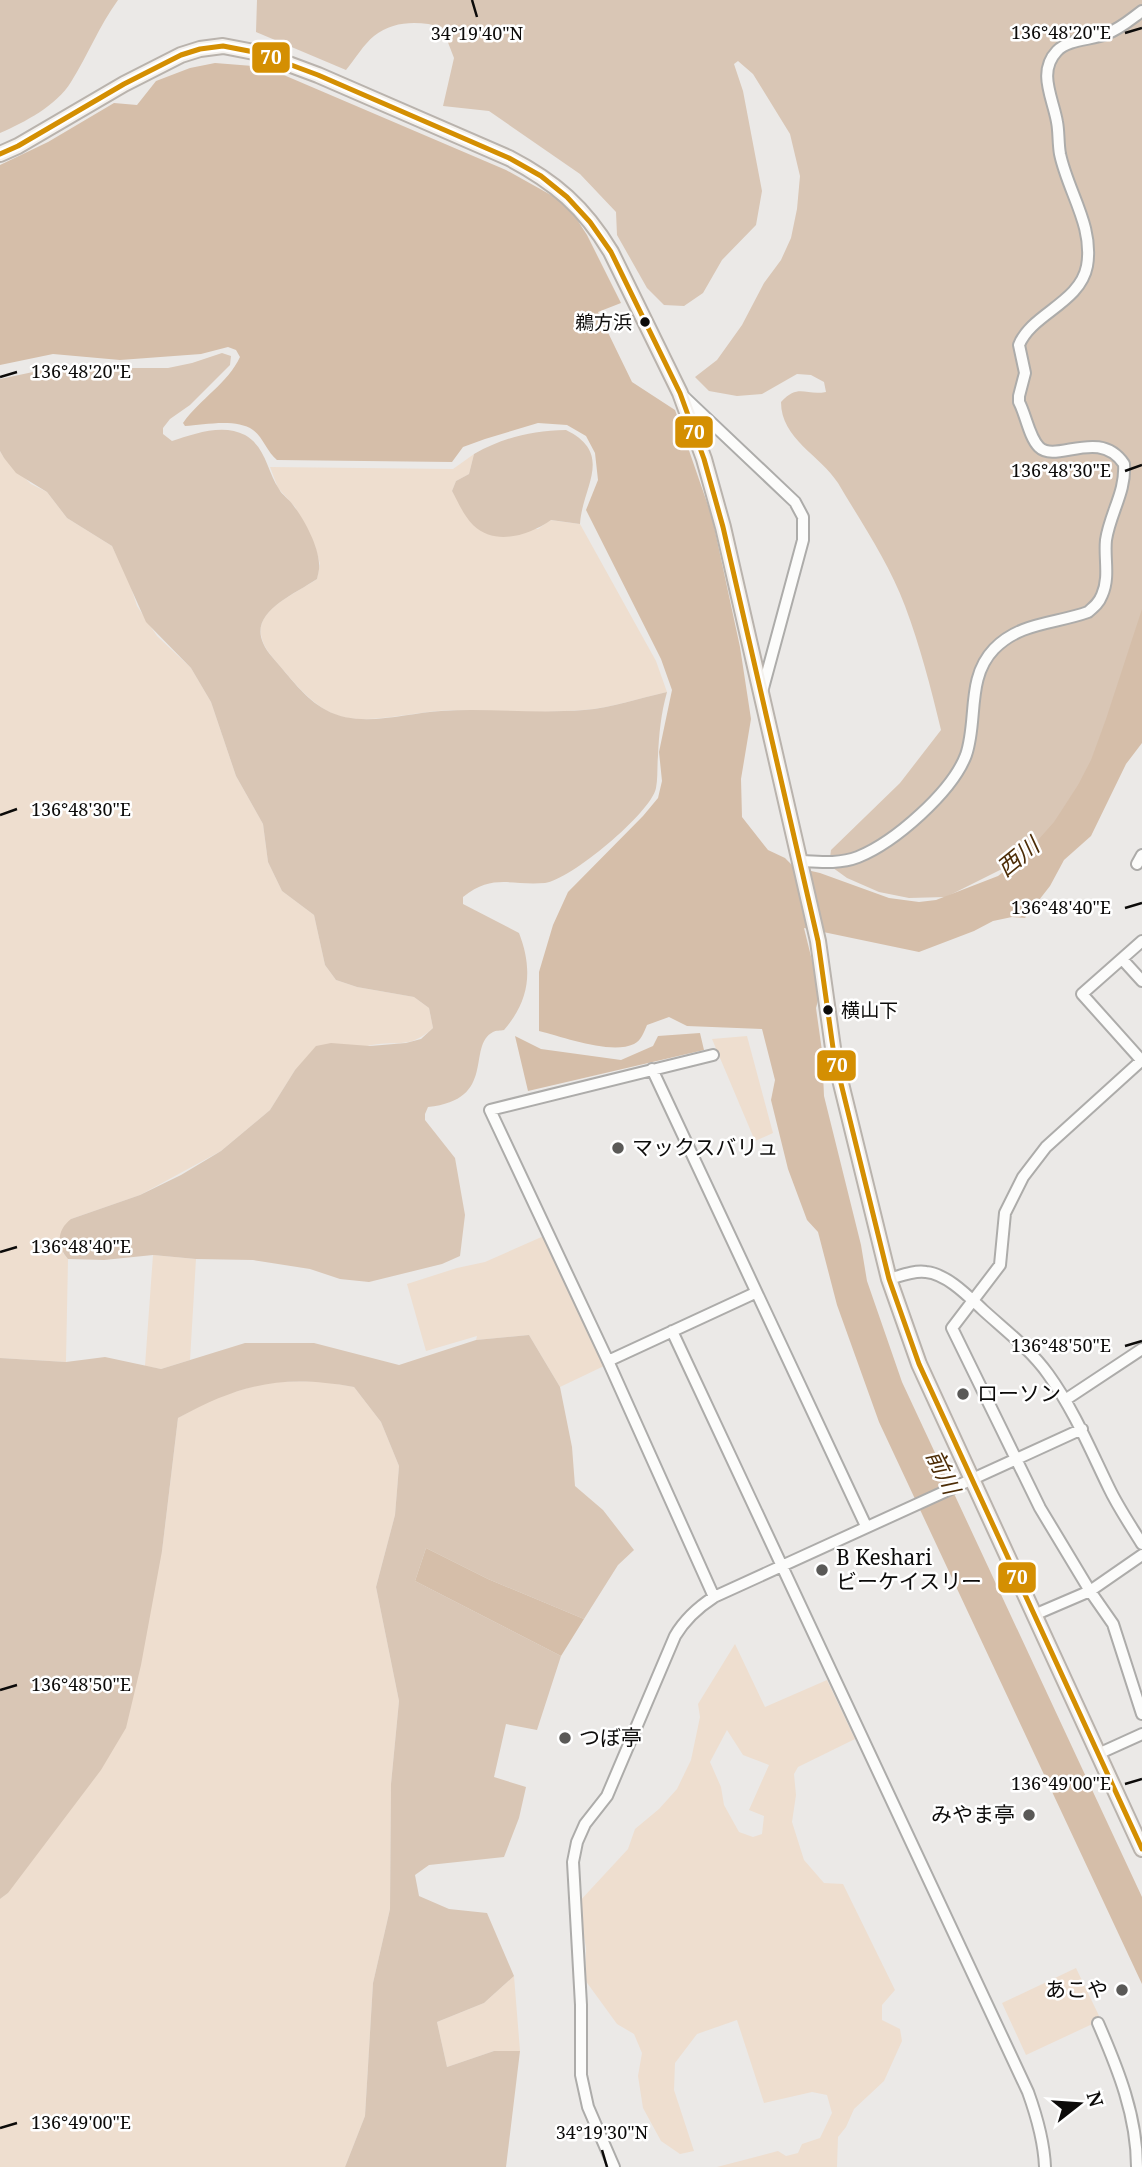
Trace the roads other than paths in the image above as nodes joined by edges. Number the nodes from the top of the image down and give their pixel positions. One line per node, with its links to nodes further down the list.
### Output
1 (1142, 11): 5 (street)
2 (0, 154): 3 (main road)
3 (680, 393): 4 (main road); 4 (street)
4 (761, 698): 5 (main road)
5 (801, 864): 12 (main road)
6 (1142, 940): 7 (street)
7 (1122, 959): 8 (street); 10 (street)
8 (1142, 981)
9 (713, 1055): 11 (street)
10 (1142, 1060): 14 (street)
11 (652, 1069): 13 (street); 17 (street)
12 (889, 1279): 14 (street); 21 (main road)
13 (755, 1293): 15 (street); 22 (street)
14 (974, 1301): 18 (street); 20 (street)
15 (672, 1331): 17 (street); 25 (street)
16 (1142, 1349): 18 (street)
17 (608, 1362): 27 (street)
18 (1065, 1400): 19 (street)
19 (1082, 1429): 20 (street); 23 (street)
20 (1014, 1458): 21 (street); 26 (street)
21 (965, 1481): 22 (street); 28 (main road)
22 (866, 1527): 25 (street)
23 (1142, 1544)
24 (1142, 1555): 26 (street)
25 (782, 1565): 27 (street); 35 (street)
26 (1090, 1591): 28 (street); 29 (street)
27 (714, 1597): 34 (street)
28 (1034, 1615): 31 (main road)
29 (1142, 1714)
30 (1142, 1734): 31 (street)
31 (1098, 1754): 32 (main road)
32 (1142, 1849)
33 (1098, 2023): 36 (street)
34 (614, 2167)
35 (1045, 2167)
36 (1137, 2167)

